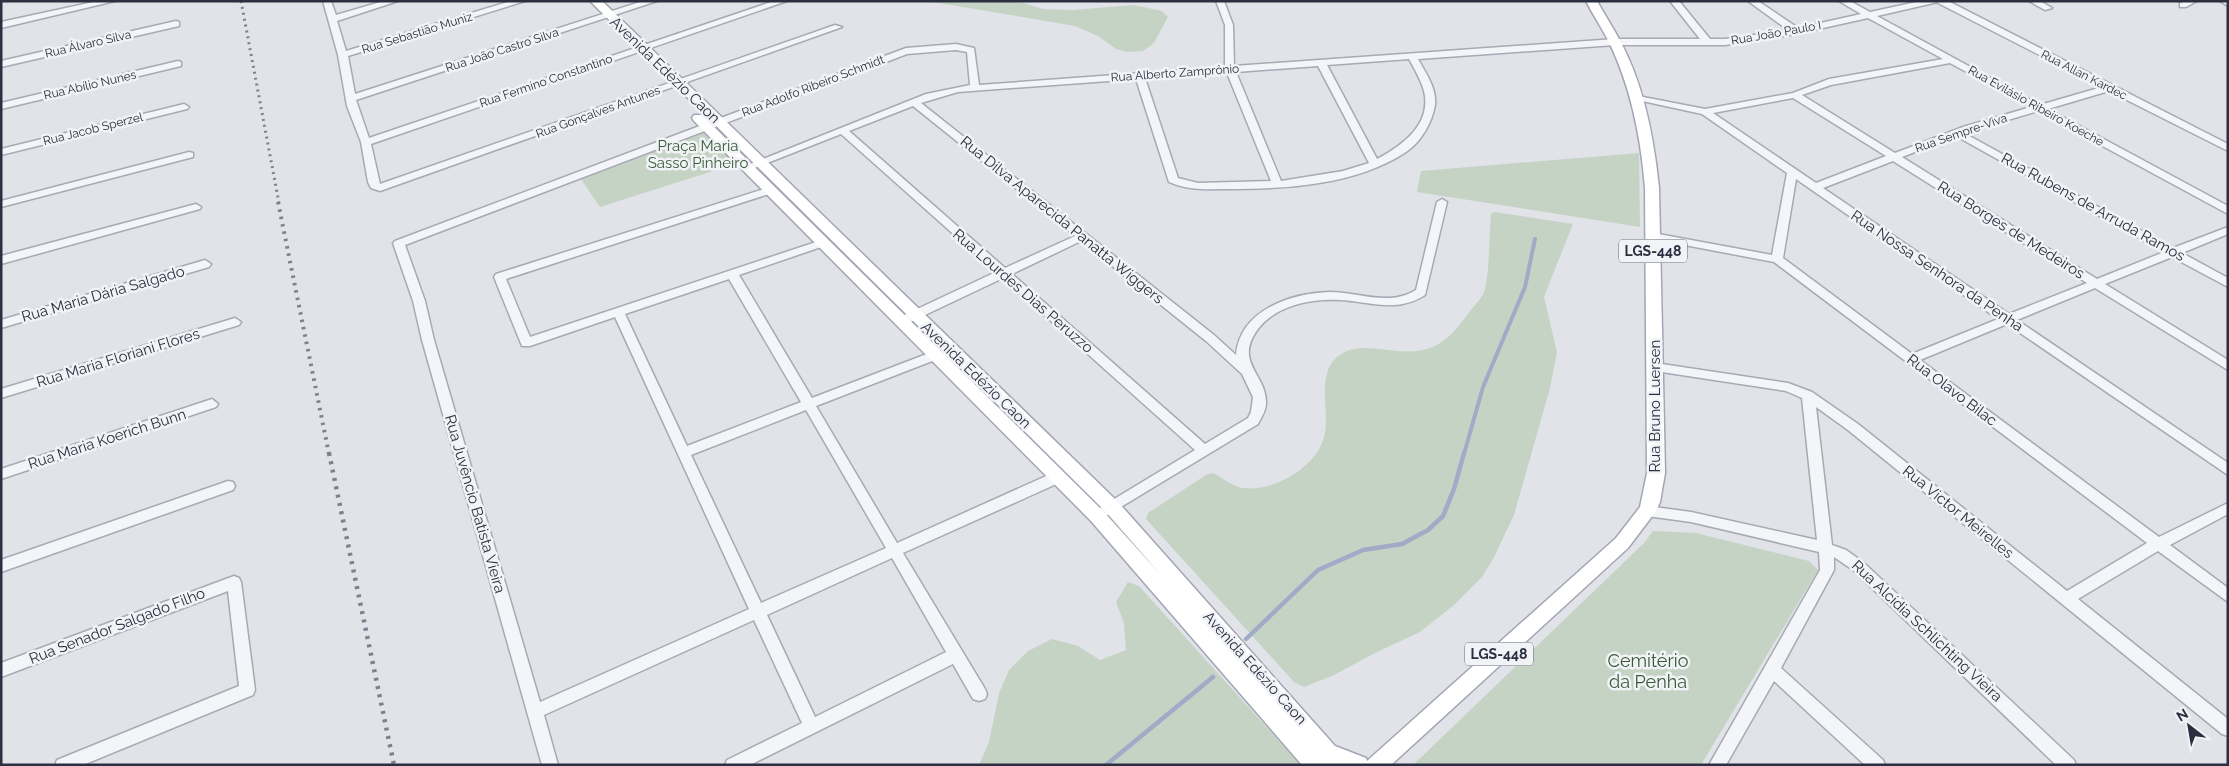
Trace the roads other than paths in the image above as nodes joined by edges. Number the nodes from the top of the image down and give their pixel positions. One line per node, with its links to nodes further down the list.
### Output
1 (111, 1): 26 (street)
2 (327, 1): 24 (street)
3 (394, 1): 24 (street)
4 (521, 1): 32 (street, Rua Sebastião Muniz)
5 (582, 1): 23 (main road, Avenida Edézio Caon)
6 (595, 1): 23 (main road, Avenida Edézio Caon)
7 (653, 1): 23 (street, Rua João Castro Silva)
8 (783, 1): 31 (street, Rua Fermino Constantino)
9 (1220, 1): 38 (street)
10 (1591, 1): 29 (main road, Rua Bruno Luersen / LGS-448)
11 (1674, 1): 30 (street)
12 (1752, 1): 28 (street)
13 (1843, 1): 22 (street, Rua Evilásio Ribeiro Koeche)
14 (1934, 1): 22 (street, Rua João Paulo I)
15 (1941, 1): 42 (street, Rua Allan Kardec)
16 (2034, 1): 21 (street)
17 (2193, 1): 20 (street)
18 (2224, 1): 19 (street)
19 (2228, 3)
20 (2182, 4)
21 (2048, 8)
22 (1870, 16): 28 (street, Rua João Paulo I); 34 (street, Rua Evilásio Ribeiro Koeche)
23 (604, 17): 31 (main road, Avenida Edézio Caon); 45 (street, Rua João Castro Silva)
24 (333, 19): 32 (street)
25 (176, 24): 36 (street, Rua Álvaro Silva)
26 (1, 25)
27 (838, 27): 40 (street, Rua Gonçalves Antunes)
28 (1796, 31): 30 (street, Rua João Paulo I)
29 (1615, 42): 30 (street, Rua João Paulo I); 33 (street, Rua Alberto Zamprônio); 44 (main road, Rua Bruno Luersen / LGS-448)
30 (1708, 43)
31 (638, 50): 40 (main road, Avenida Edézio Caon); 54 (street, Rua Fermino Constantino)
32 (343, 56): 45 (street)
33 (1412, 56): 35 (street, Rua Alberto Zamprônio); 59 (street)
34 (1950, 60): 43 (street); 49 (street, Rua Evilásio Ribeiro Koeche)
35 (1321, 62): 38 (street, Rua Alberto Zamprônio); 59 (street)
36 (1, 64)
37 (178, 64): 47 (street, Rua Abílio Nunes)
38 (1231, 69): 39 (street, Rua Alberto Zamprônio); 62 (street)
39 (1140, 76): 41 (street, Rua Alberto Zamprônio); 62 (street)
40 (673, 85): 51 (main road, Avenida Edézio Caon); 54 (street, Rua Gonçalves Antunes)
41 (975, 88): 46 (street, Rua Alberto Zamprônio); 51 (street, Rua Adolfo Ribeiro Schmidt)
42 (2109, 88): 49 (street, Rua Sempre-Viva); 55 (street, Rua Allan Kardec)
43 (1795, 95): 50 (street); 58 (street, Rua Borges de Medeiros)
44 (1636, 97): 50 (street, Rua Nossa Senhora da Penha); 71 (main road, Rua Bruno Luersen / LGS-448)
45 (351, 98): 54 (street)
46 (914, 102): 52 (street, Rua Alberto Zamprônio); 70 (street, Rua Dilva Aparecida Panatta Wiggers)
47 (1, 106)
48 (184, 107): 56 (street, Rua Jacob Sperzel)
49 (2039, 108): 53 (street, Rua Sempre-Viva); 68 (street, Rua Evilásio Ribeiro Koeche)
50 (1705, 112): 61 (street, Rua Nossa Senhora da Penha)
51 (712, 124): 60 (main road, Avenida Edézio Caon); 72 (street, Rua Adolfo Ribeiro Schmidt)
52 (842, 130): 60 (street, Rua Alberto Zamprônio); 79 (street, Rua Lourdes Dias Peruzzo)
53 (1957, 132): 58 (street, Rua Sempre-Viva); 74 (street, Rua Rubens de Arruda Ramos)
54 (366, 142)
55 (2228, 148)
56 (1, 152)
57 (190, 155): 66 (street)
58 (1894, 157): 63 (street, Rua Sempre-Viva); 81 (street, Rua Borges de Medeiros)
59 (1375, 164): 62 (street)
60 (754, 165): 64 (main road, Avenida Edézio Caon); 83 (main road, Avenida Edézio Caon)
61 (1792, 171): 63 (street, Rua Nossa Senhora da Penha); 75 (street)
62 (1278, 185)
63 (1815, 187): 84 (street, Rua Nossa Senhora da Penha)
64 (771, 190): 73 (main road, Avenida Edézio Caon); 82 (street)
65 (1442, 202): 88 (street)
66 (1, 204)
67 (196, 207): 76 (street)
68 (2228, 211)
69 (2228, 230): 74 (street)
70 (1083, 236): 79 (street); 87 (street, Rua Dilva Aparecida Panatta Wiggers)
71 (1653, 236): 75 (street, Rua Olavo Bilac); 92 (main road, Rua Bruno Luersen / LGS-448)
72 (399, 243): 118 (street, Rua Juvêncio Batista Vieira)
73 (823, 243): 78 (street); 83 (main road, Avenida Edézio Caon)
74 (2174, 252): 80 (street, Rua Rubens de Arruda Ramos); 81 (street)
75 (1777, 259): 90 (street, Rua Olavo Bilac)
76 (1, 260)
77 (205, 264): 86 (street, Rua Maria Dária Salgado)
78 (732, 274): 82 (street); 97 (street)
79 (1004, 274): 83 (street); 98 (street, Rua Lourdes Dias Peruzzo)
80 (2228, 283)
81 (2096, 284): 84 (street); 91 (street, Rua Borges de Medeiros)
82 (618, 312): 99 (street)
83 (909, 318): 89 (main road, Avenida Edézio Caon); 106 (main road, Avenida Edézio Caon)
84 (2008, 319): 90 (street); 100 (street, Rua Nossa Senhora da Penha)
85 (235, 322): 94 (street, Rua Maria Floriani Flores)
86 (1, 324)
87 (1210, 338): 88 (street, Rua Dilva Aparecida Panatta Wiggers); 93 (street, Rua Dilva Aparecida Panatta Wiggers)
88 (1244, 346): 93 (street)
89 (936, 355): 97 (street); 102 (main road, Avenida Edézio Caon)
90 (1910, 359): 107 (street, Rua Olavo Bilac)
91 (2228, 366)
92 (1655, 367): 95 (street, Rua Victor Meirelles); 105 (main road, Rua Bruno Luersen / LGS-448)
93 (1248, 373): 98 (street)
94 (1, 394)
95 (1808, 395): 108 (street); 112 (street, Rua Victor Meirelles)
96 (212, 404): 101 (street, Rua Maria Koerich Bunn)
97 (809, 404): 99 (street); 109 (street)
98 (1205, 451): 106 (street)
99 (683, 453): 113 (street)
100 (2228, 470)
101 (1, 474)
102 (1058, 477): 106 (main road, Avenida Edézio Caon); 109 (street)
103 (228, 486): 110 (street)
104 (2228, 508): 107 (street)
105 (1647, 511): 108 (street, Rua Alcídia Schlichting Vieira); 122 (main road, Rua Bruno Luersen / LGS-448)
106 (1104, 512): 121 (main road, Avenida Edézio Caon)
107 (2158, 544): 111 (street, Rua Olavo Bilac); 112 (street)
108 (1825, 548): 116 (street); 128 (street, Rua Alcídia Schlichting Vieira)
109 (895, 550): 113 (street); 114 (street)
110 (1, 566)
111 (2228, 596)
112 (2066, 599): 120 (street, Rua Victor Meirelles)
113 (758, 612): 118 (street); 119 (street)
114 (956, 655): 117 (street); 119 (street)
115 (1, 670): 123 (street, Rua Senador Salgado Filho)
116 (1772, 670): 126 (street); 127 (street)
117 (979, 694)
118 (534, 712): 124 (street, Rua Juvêncio Batista Vieira)
119 (811, 726): 125 (street)
120 (2228, 729)
121 (1329, 761): 122 (main road)
122 (1370, 764)
123 (63, 765)
124 (550, 765)
125 (733, 765)
126 (1716, 765)
127 (1877, 765)
128 (2068, 765)

